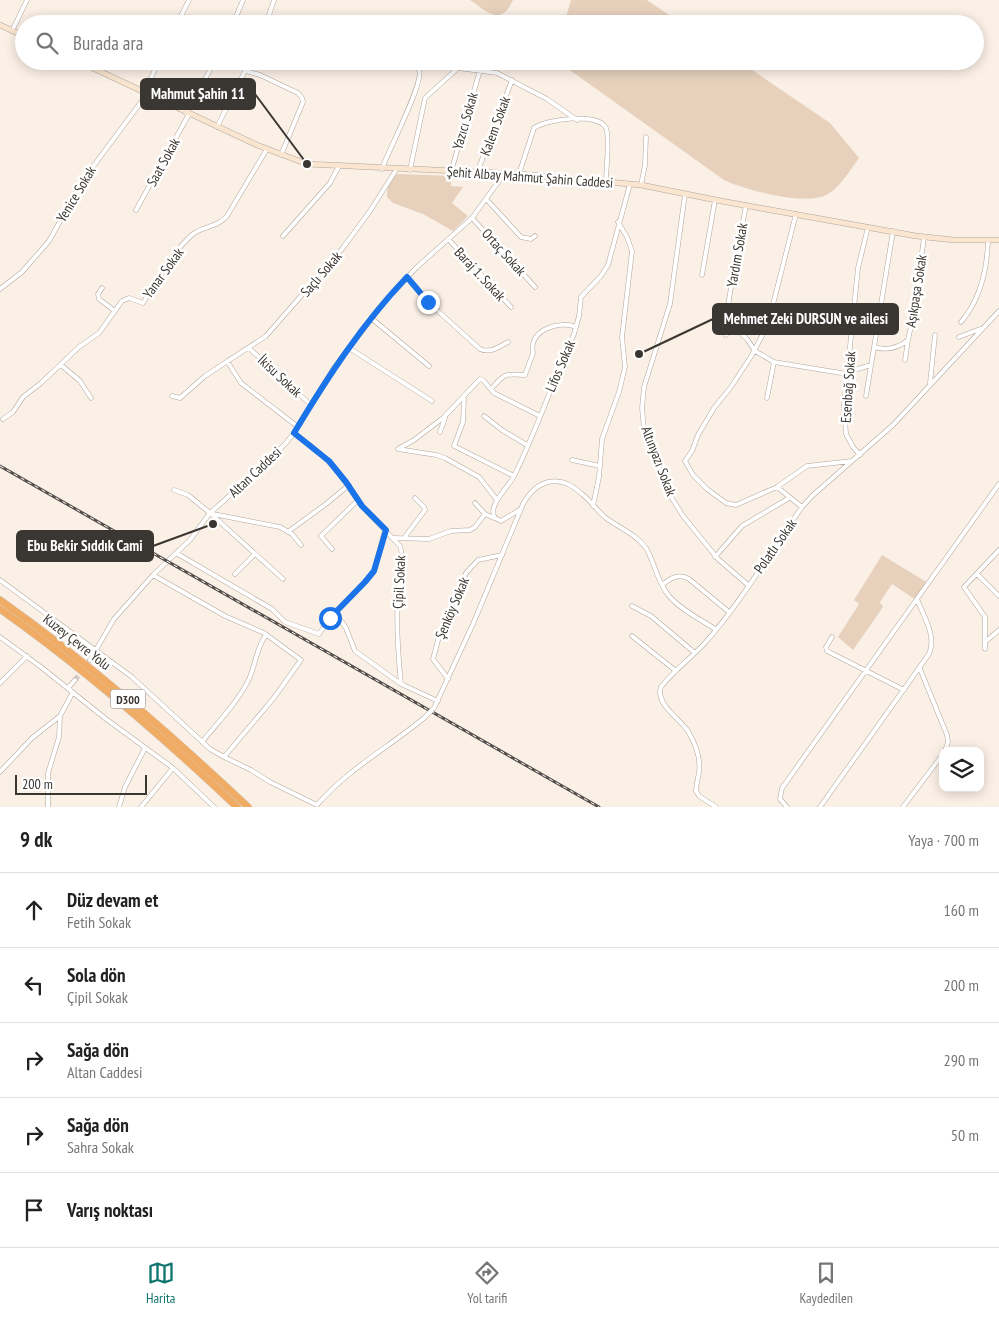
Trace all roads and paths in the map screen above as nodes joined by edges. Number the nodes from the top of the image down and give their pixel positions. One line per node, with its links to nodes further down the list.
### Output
1 (28, 0): 5 (street)
2 (190, 0): 6 (street)
3 (242, 0): 7 (street)
4 (274, 0): 8 (street)
5 (20, 15)
6 (182, 15)
7 (236, 15)
8 (269, 15)
9 (0, 25): 11 (street)
10 (15, 25): 11 (street)
11 (12, 31): 12 (street)
12 (15, 32)
13 (97, 70): 21 (street, Şehit Albay Mahmut Şahin Caddesi)
14 (155, 70): 21 (street, Yenice Sokak)
15 (210, 70): 22 (street, Saat Sokak)
16 (418, 70): 29 (street)
17 (456, 70): 31 (street)
18 (480, 70): 20 (street); 32 (street, Yazıcı Sokak)
19 (246, 71): 24 (street); 27 (street)
20 (512, 80): 23 (street); 33 (street, Kalem Sokak)
21 (147, 94): 22 (street, Şehit Albay Mahmut Şahin Caddesi); 59 (street, Yenice Sokak)
22 (187, 114): 24 (street, Şehit Albay Mahmut Şahin Caddesi); 43 (street, Saat Sokak)
23 (578, 120): 35 (street); 36 (street)
24 (217, 127): 26 (street, Şehit Albay Mahmut Şahin Caddesi)
25 (646, 138): 38 (street)
26 (268, 149): 27 (street, Şehit Albay Mahmut Şahin Caddesi); 61 (street, Yanar Sokak)
27 (281, 155): 28 (street, Şehit Albay Mahmut Şahin Caddesi)
28 (339, 166): 29 (street, Şehit Albay Mahmut Şahin Caddesi); 49 (street)
29 (382, 169): 30 (street, Şehit Albay Mahmut Şahin Caddesi)
30 (396, 170): 31 (street, Şehit Albay Mahmut Şahin Caddesi); 74 (street, Saçlı Sokak)
31 (410, 170): 32 (street, Şehit Albay Mahmut Şahin Caddesi)
32 (451, 172): 33 (street, Şehit Albay Mahmut Şahin Caddesi)
33 (477, 173): 34 (street, Şehit Albay Mahmut Şahin Caddesi)
34 (504, 174): 35 (street, Şehit Albay Mahmut Şahin Caddesi); 40 (street, Altan Caddesi)
35 (519, 174): 36 (street, Şehit Albay Mahmut Şahin Caddesi)
36 (606, 182): 37 (street, Şehit Albay Mahmut Şahin Caddesi)
37 (630, 184): 38 (street, Şehit Albay Mahmut Şahin Caddesi); 46 (street, Lifos Sokak)
38 (641, 185): 39 (street, Şehit Albay Mahmut Şahin Caddesi)
39 (685, 194): 41 (street, Şehit Albay Mahmut Şahin Caddesi); 131 (street, Altınyazı Sokak)
40 (487, 200): 45 (street, Altan Caddesi); 50 (street)
41 (715, 200): 42 (street, Şehit Albay Mahmut Şahin Caddesi); 55 (street)
42 (746, 205): 44 (street, Şehit Albay Mahmut Şahin Caddesi); 63 (street, Yardım Sokak)
43 (136, 210)
44 (796, 214): 47 (street, Şehit Albay Mahmut Şahin Caddesi); 76 (street)
45 (472, 218): 52 (street, Altan Caddesi); 57 (street, Ortaç Sokak)
46 (618, 222): 66 (street, Lifos Sokak); 104 (street)
47 (868, 227): 48 (street, Şehit Albay Mahmut Şahin Caddesi); 83 (street, Esenbağ Sokak)
48 (893, 232): 51 (street, Şehit Albay Mahmut Şahin Caddesi); 73 (street)
49 (283, 236)
50 (535, 236)
51 (924, 237): 54 (street, Şehit Albay Mahmut Şahin Caddesi); 71 (street, Aşıkpaşa Sokak)
52 (449, 240): 56 (street, Altan Caddesi); 60 (street, Baraj 1. Sokak)
53 (999, 240): 54 (street, Şehit Albay Mahmut Şahin Caddesi)
54 (988, 241): 65 (street)
55 (702, 274)
56 (407, 277): 64 (street, Altan Caddesi); 72 (street)
57 (535, 287)
58 (102, 288): 61 (street)
59 (0, 289)
60 (511, 308)
61 (115, 311): 80 (street, Yanar Sokak)
62 (999, 311): 67 (street, Polatlı Sokak)
63 (727, 317): 68 (street, Yardım Sokak); 76 (street)
64 (372, 318): 75 (street, Altan Caddesi); 82 (street)
65 (961, 322)
66 (576, 327): 85 (street); 95 (street, Lifos Sokak)
67 (982, 328): 70 (street); 84 (street, Polatlı Sokak)
68 (726, 335)
69 (935, 335): 84 (street)
70 (959, 337)
71 (908, 340): 73 (street, Aşıkpaşa Sokak); 77 (street)
72 (508, 342)
73 (874, 346): 81 (street)
74 (249, 348): 78 (street, Saçlı Sokak); 92 (street, İkisu Sokak)
75 (349, 348): 91 (street); 92 (street, Altan Caddesi)
76 (755, 351): 79 (street); 108 (street)
77 (905, 360)
78 (227, 361): 86 (street, Saçlı Sokak); 97 (street)
79 (774, 362): 83 (street); 90 (street)
80 (61, 365): 88 (street); 96 (street, Yanar Sokak)
81 (871, 365): 83 (street); 87 (street)
82 (430, 366)
83 (848, 373): 101 (street, Esenbağ Sokak)
84 (930, 384): 101 (street, Polatlı Sokak)
85 (491, 389): 89 (street); 95 (street)
86 (172, 396)
87 (866, 396)
88 (91, 398)
89 (464, 398): 93 (street); 105 (street)
90 (768, 398)
91 (432, 401)
92 (312, 405): 97 (street, Altan Caddesi)
93 (446, 416): 98 (street); 113 (street)
94 (484, 416): 100 (street)
95 (540, 416): 100 (street, Lifos Sokak)
96 (4, 419)
97 (298, 427): 99 (street, Altan Caddesi)
98 (440, 432)
99 (294, 433): 107 (street, Çipil Sokak); 118 (street, Altan Caddesi)
100 (527, 445): 105 (street, Lifos Sokak)
101 (860, 454): 103 (street, Polatlı Sokak)
102 (572, 460): 104 (street)
103 (852, 462): 108 (street); 116 (street, Polatlı Sokak)
104 (600, 466): 115 (street)
105 (514, 476): 113 (street, Lifos Sokak)
106 (999, 484): 140 (street)
107 (348, 485): 112 (street, Çipil Sokak); 122 (street)
108 (777, 488): 111 (street)
109 (174, 490): 118 (street)
110 (415, 498): 124 (street)
111 (789, 498): 116 (street); 131 (street)
112 (358, 500): 121 (street, Çipil Sokak); 126 (street)
113 (497, 500): 120 (street)
114 (475, 503): 119 (street)
115 (593, 506): 117 (street); 137 (street)
116 (802, 507): 138 (street, Polatlı Sokak)
117 (521, 510): 120 (street); 130 (street)
118 (210, 513): 122 (street); 128 (street, Altan Caddesi); 129 (street)
119 (485, 514): 120 (street); 124 (street)
120 (497, 520)
121 (386, 530): 123 (street, Çipil Sokak); 144 (street)
122 (289, 531): 125 (street)
123 (394, 538): 124 (street); 164 (street, Çipil Sokak)
124 (404, 538)
125 (301, 545)
126 (332, 549)
127 (999, 550): 133 (street)
128 (176, 553): 134 (street, Altan Caddesi); 144 (street)
129 (255, 554): 132 (street); 135 (street)
130 (502, 555): 162 (street); 162 (street, Şenköy Sokak)
131 (716, 557): 138 (street, Altınyazı Sokak)
132 (235, 574)
133 (977, 574): 139 (street); 152 (street)
134 (153, 575): 148 (street); 154 (street, Altan Caddesi)
135 (283, 579)
136 (0, 580): 154 (street)
137 (662, 585): 145 (street); 146 (street)
138 (748, 585): 145 (street, Polatlı Sokak)
139 (999, 596)
140 (917, 599): 158 (street); 159 (street)
141 (0, 600): 183 (highway, Kuzey Çevre Yolu / D300)
142 (632, 606): 155 (street)
143 (0, 609): 182 (highway, Kuzey Çevre Yolu / D300)
144 (335, 612): 164 (street)
145 (729, 612): 146 (street, Polatlı Sokak)
146 (715, 629): 155 (street, Polatlı Sokak)
147 (999, 630): 152 (street)
148 (266, 635): 170 (street); 173 (street)
149 (0, 636): 156 (street)
150 (632, 636): 160 (street)
151 (832, 637): 159 (street)
152 (985, 642): 153 (street)
153 (986, 649)
154 (96, 651): 157 (street, Altan Caddesi); 170 (street)
155 (695, 653): 160 (street, Polatlı Sokak)
156 (27, 656): 163 (street); 165 (street)
157 (90, 660)
158 (920, 669): 166 (street); 171 (street)
159 (865, 671): 166 (street); 177 (street)
160 (676, 672): 184 (street, Polatlı Sokak)
161 (75, 680): 165 (street)
162 (448, 680): 168 (street)
163 (0, 682)
164 (401, 684): 168 (street)
165 (68, 688): 167 (street)
166 (904, 690): 187 (street)
167 (73, 692): 169 (street); 172 (street)
168 (438, 701): 173 (street, bridge)
169 (60, 716): 176 (street); 178 (street)
170 (202, 742): 173 (street)
171 (946, 747)
172 (145, 748): 175 (street); 179 (street)
173 (224, 757)
174 (939, 759): 188 (street)
175 (173, 768): 180 (street); 181 (street)
176 (0, 772)
177 (781, 801): 185 (street); 186 (street)
178 (48, 807)
179 (119, 807)
180 (141, 807)
181 (214, 807)
182 (237, 807)
183 (248, 807)
184 (716, 807)
185 (779, 807)
186 (787, 807)
187 (820, 807)
188 (904, 807)

